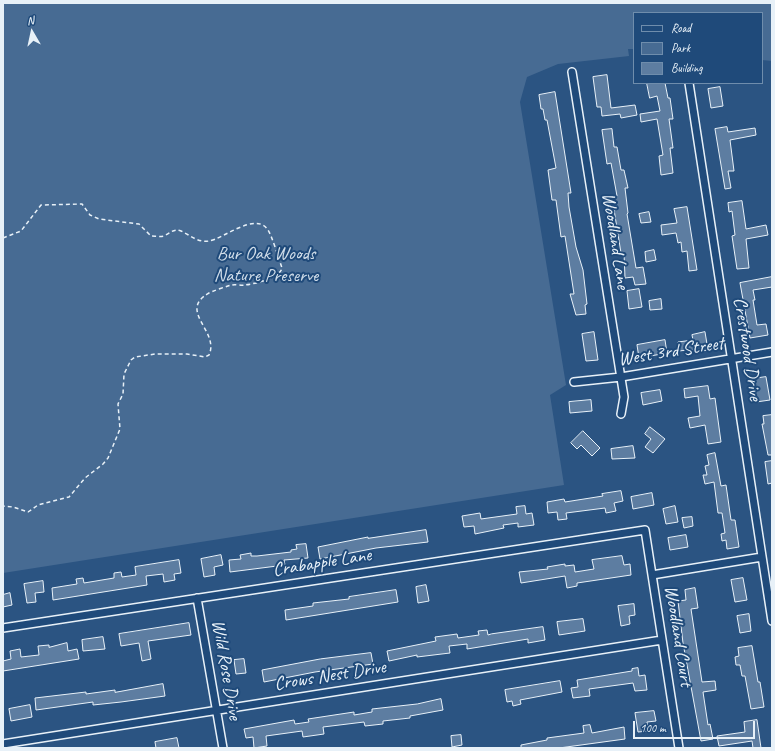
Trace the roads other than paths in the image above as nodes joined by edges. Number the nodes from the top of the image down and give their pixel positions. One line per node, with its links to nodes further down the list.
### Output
1 (572, 72): 5 (street, Woodland Lane)
2 (689, 84): 4 (street, Crestwood Drive)
3 (772, 352): 4 (street, West 3rd Street)
4 (732, 359): 5 (street, West 3rd Street); 9 (street, Crestwood Drive)
5 (621, 377): 6 (street, West 3rd Street); 7 (street, Woodland Lane)
6 (574, 382)
7 (621, 414)
8 (645, 530): 10 (street, Woodland Court); 11 (street, Crabapple Lane)
9 (762, 557): 10 (street); 12 (street, Crestwood Drive)
10 (652, 575): 14 (street, Woodland Court)
11 (198, 598): 13 (street, Crabapple Lane); 15 (street, Wild Rose Drive)
12 (772, 621)
13 (3, 628)
14 (662, 640): 15 (street, Crows Nest Drive); 18 (street, Woodland Court)
15 (217, 710): 16 (street, Crows Nest Drive); 17 (street, Wild Rose Drive)
16 (3, 744)
17 (223, 748)
18 (679, 748)

